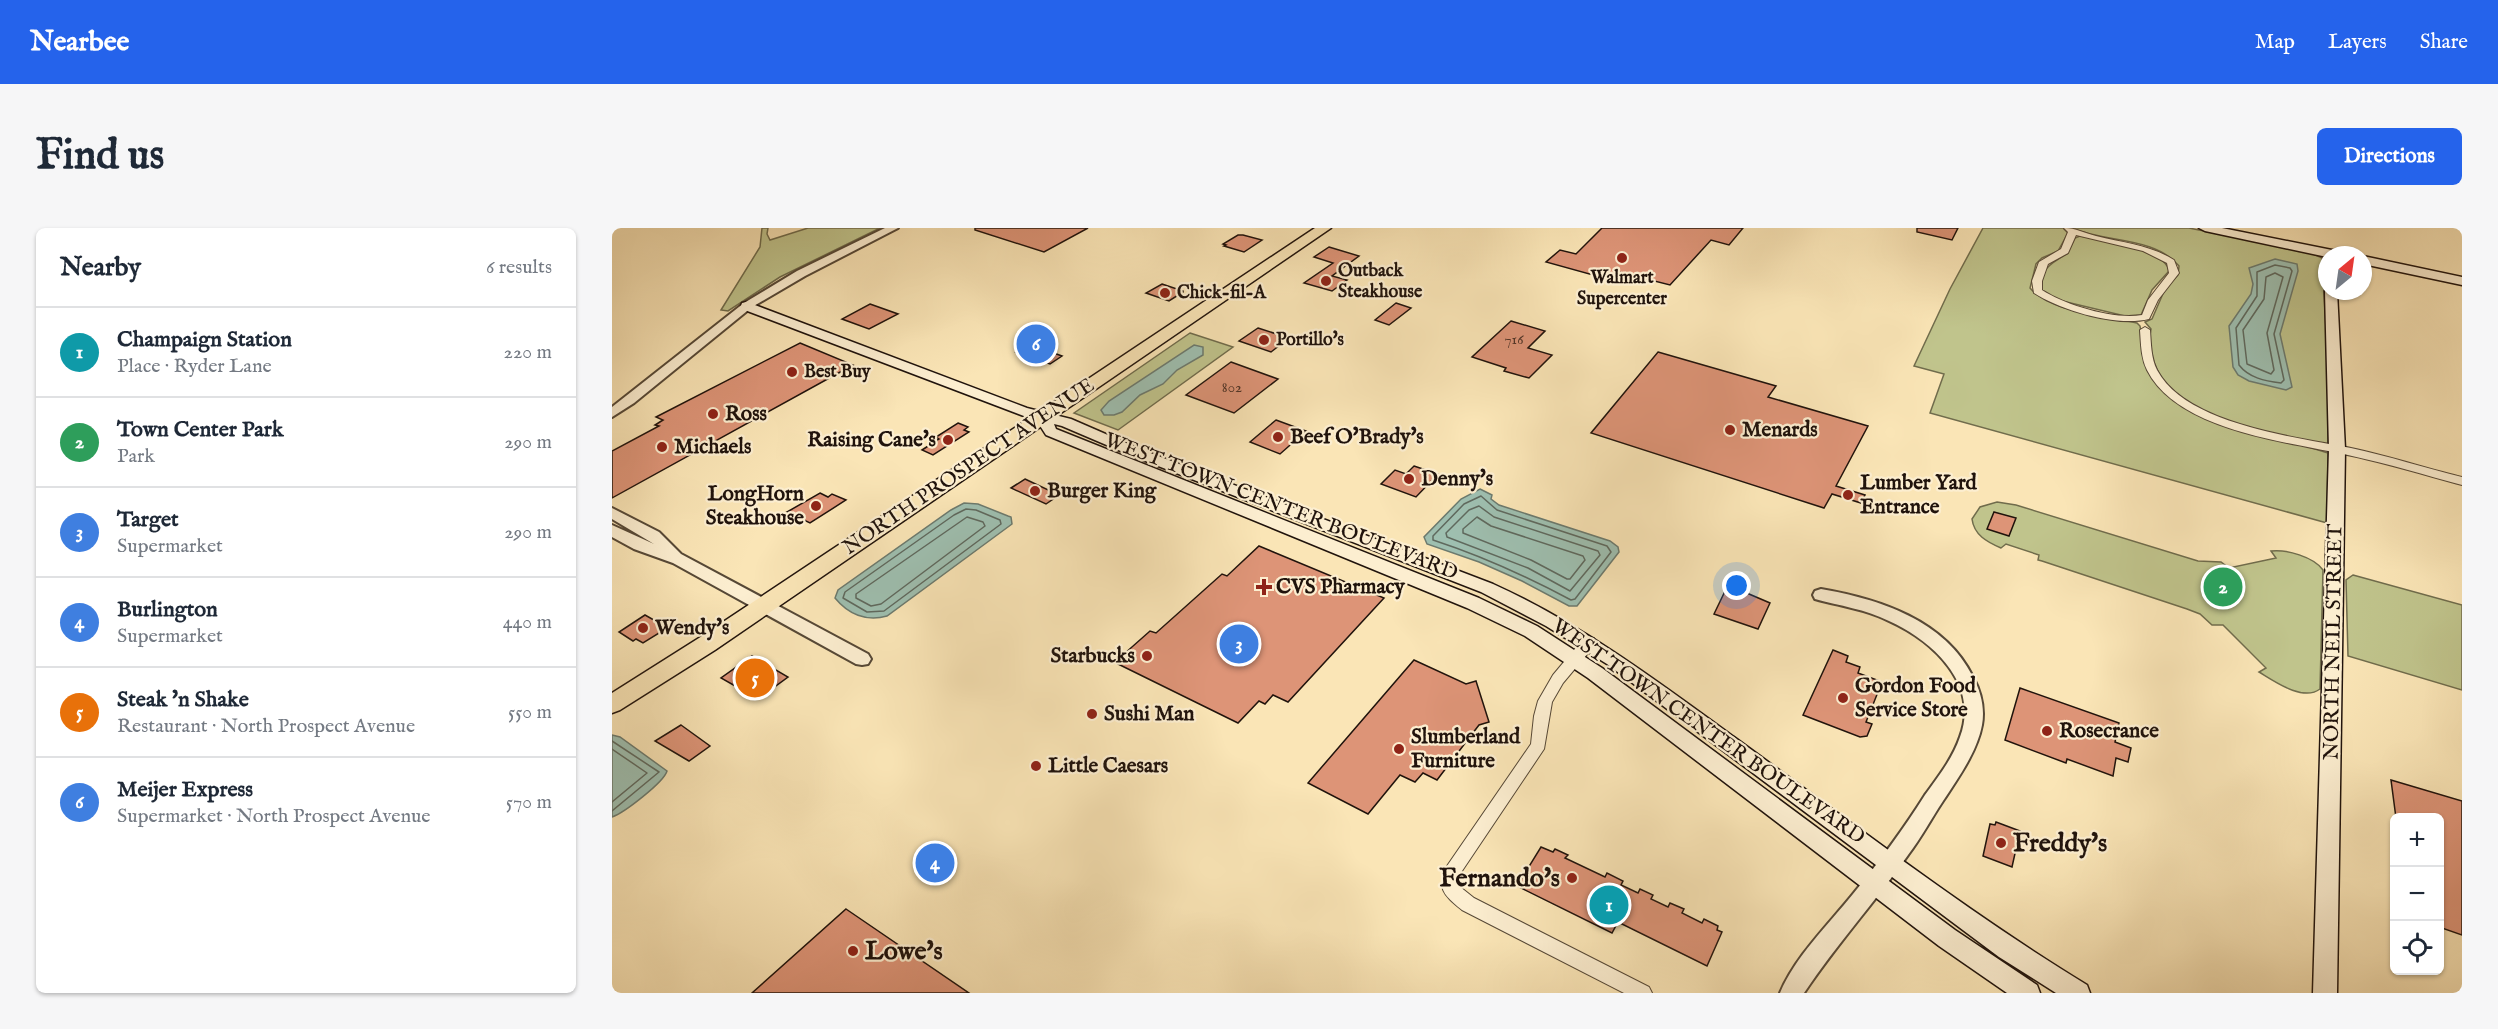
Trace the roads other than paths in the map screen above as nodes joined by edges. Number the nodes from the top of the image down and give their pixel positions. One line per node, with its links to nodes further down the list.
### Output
1 (893, 228): 9 (street)
2 (1323, 228): 12 (main road, NORTH PROSPECT AVENUE)
3 (2205, 228): 5 (main road)
4 (2071, 230): 4 (street)
5 (2318, 252)
6 (2372, 262): 7 (main road)
7 (2462, 281)
8 (2331, 300): 13 (main road, NORTH NEIL STREET)
9 (747, 306): 11 (street); 12 (main road, WEST TOWN CENTER BOULEVARD)
10 (2145, 330): 13 (street)
11 (612, 413)
12 (1042, 418): 19 (main road, NORTH PROSPECT AVENUE); 20 (main road, WEST TOWN CENTER BOULEVARD); 22 (main road, WEST TOWN CENTER BOULEVARD)
13 (2337, 449): 14 (street); 30 (main road, NORTH NEIL STREET)
14 (2462, 481)
15 (612, 513): 17 (street)
16 (612, 530): 17 (street)
17 (679, 560): 19 (street)
18 (1821, 595): 24 (street)
19 (765, 605): 21 (street); 23 (main road, NORTH PROSPECT AVENUE)
20 (1589, 642): 22 (street); 24 (main road, WEST TOWN CENTER BOULEVARD)
21 (862, 659)
22 (1576, 660): 25 (main road, WEST TOWN CENTER BOULEVARD); 26 (street)
23 (612, 704)
24 (1891, 862): 25 (street); 29 (main road, WEST TOWN CENTER BOULEVARD)
25 (1873, 883): 27 (street); 28 (main road, WEST TOWN CENTER BOULEVARD)
26 (1643, 993)
27 (1791, 993)
28 (2028, 993)
29 (2078, 993)
30 (2325, 993)

